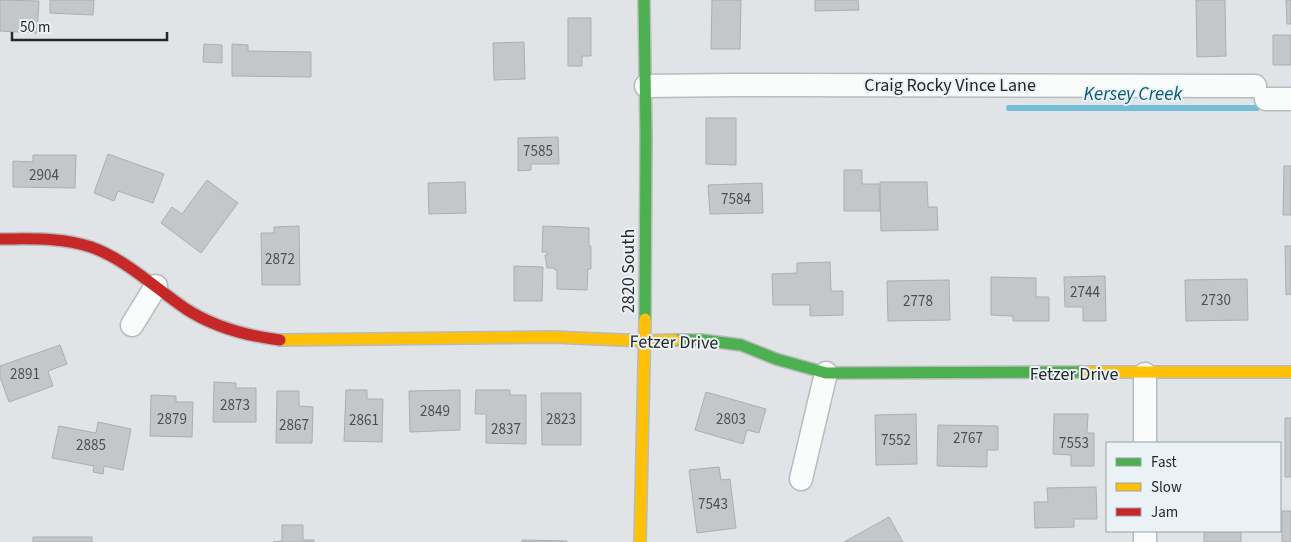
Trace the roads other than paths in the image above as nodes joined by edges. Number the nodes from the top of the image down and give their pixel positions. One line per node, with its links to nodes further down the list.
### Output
1 (644, 0): 2 (street, 2820 South)
2 (646, 86): 3 (street, Craig Rocky Vince Lane); 7 (street, 2820 South)
3 (1291, 99)
4 (0, 240): 5 (street, Fetzer Drive)
5 (156, 286): 6 (street); 7 (street, Fetzer Drive)
6 (132, 325)
7 (645, 342): 9 (street, Fetzer Drive); 13 (street, 2820 South)
8 (1291, 372): 10 (street, Fetzer Drive)
9 (826, 373): 10 (street, Fetzer Drive); 12 (street)
10 (1145, 374): 11 (street)
11 (1145, 442)
12 (801, 479)
13 (640, 542)

